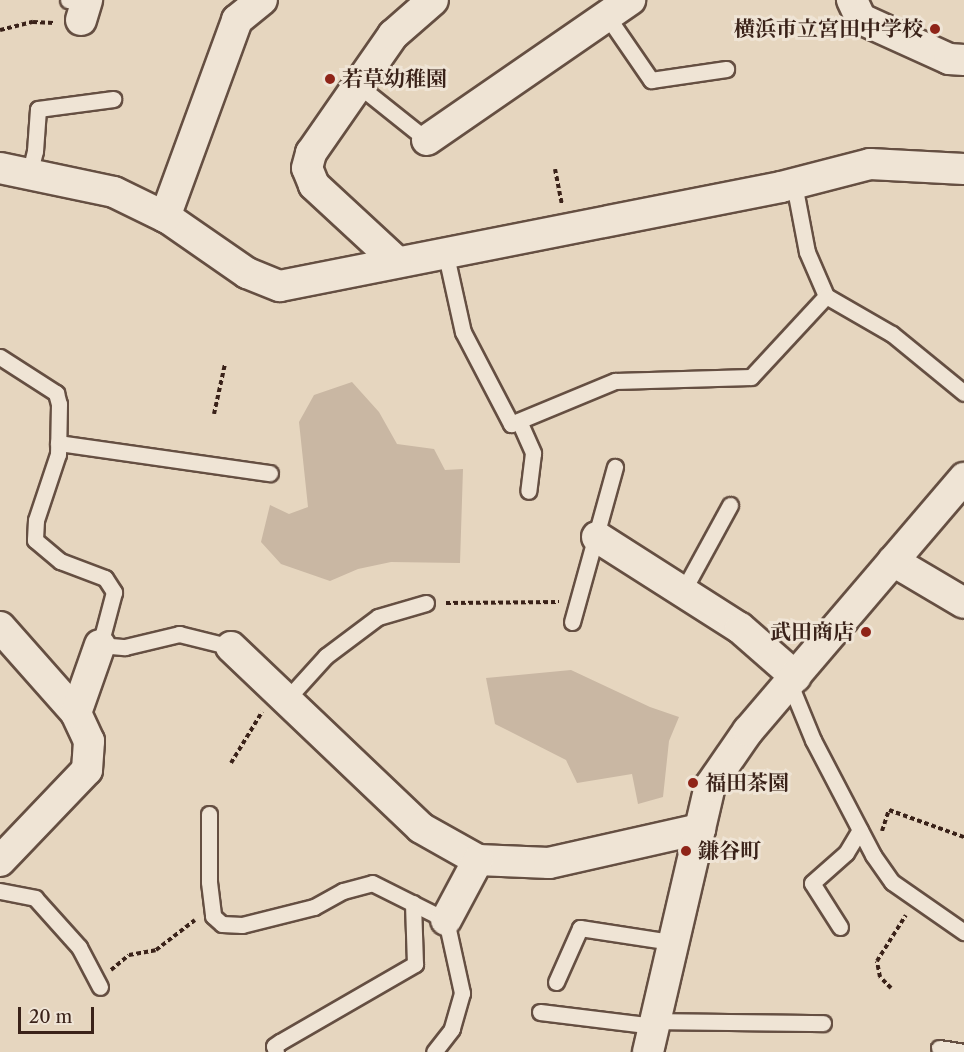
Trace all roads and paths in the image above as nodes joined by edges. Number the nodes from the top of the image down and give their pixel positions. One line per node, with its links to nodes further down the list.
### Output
1 (262, 0): 17 (street)
2 (433, 0): 9 (street)
3 (852, 0): 7 (street)
4 (619, 8): 8 (lane); 11 (street)
5 (76, 9): 6 (path)
6 (0, 30)
7 (964, 60)
8 (726, 69)
9 (358, 85): 11 (lane); 20 (street)
10 (113, 99): 15 (lane)
11 (427, 140)
12 (0, 168): 15 (street)
13 (555, 169): 18 (path)
14 (964, 169): 16 (street)
15 (29, 176): 17 (street)
16 (794, 184): 18 (street); 21 (lane)
17 (165, 217): 20 (street)
18 (567, 228): 19 (street)
19 (445, 251): 20 (street); 26 (lane)
20 (396, 261)
21 (826, 296): 24 (lane); 26 (lane)
22 (225, 364): 25 (path)
23 (3, 366): 27 (lane)
24 (964, 393)
25 (214, 414)
26 (519, 421): 31 (lane)
27 (58, 443): 29 (lane); 41 (lane)
28 (615, 467): 33 (lane)
29 (270, 473)
30 (964, 478): 34 (street)
31 (528, 491)
32 (730, 505): 35 (lane)
33 (597, 537): 35 (street); 36 (lane)
34 (893, 561): 38 (street); 43 (street)
35 (683, 591): 43 (street)
36 (577, 602): 37 (path); 39 (lane)
37 (426, 603): 44 (lane)
38 (964, 603)
39 (572, 622)
40 (0, 627): 45 (street)
41 (100, 645): 42 (lane); 45 (street)
42 (231, 647): 44 (street)
43 (793, 680): 49 (street); 50 (lane)
44 (282, 693): 46 (path); 52 (street)
45 (76, 713): 53 (street)
46 (231, 763)
47 (209, 814): 56 (lane)
48 (885, 823): 51 (path)
49 (700, 829): 52 (street); 61 (street)
50 (860, 830): 55 (lane); 59 (lane)
51 (964, 837)
52 (478, 860): 58 (street)
53 (0, 861)
54 (0, 891): 62 (lane)
55 (916, 901): 60 (lane); 65 (path)
56 (413, 903): 58 (lane); 70 (lane)
57 (194, 920): 62 (path)
58 (446, 920): 71 (lane)
59 (840, 927)
60 (964, 932)
61 (672, 942): 63 (lane); 68 (street)
62 (79, 947): 64 (lane)
63 (556, 982)
64 (100, 987)
65 (891, 988)
66 (540, 1012): 68 (lane)
67 (823, 1023): 68 (lane)
68 (652, 1033)
69 (939, 1048): 72 (lane)
70 (276, 1052)
71 (434, 1052)
72 (964, 1052)

